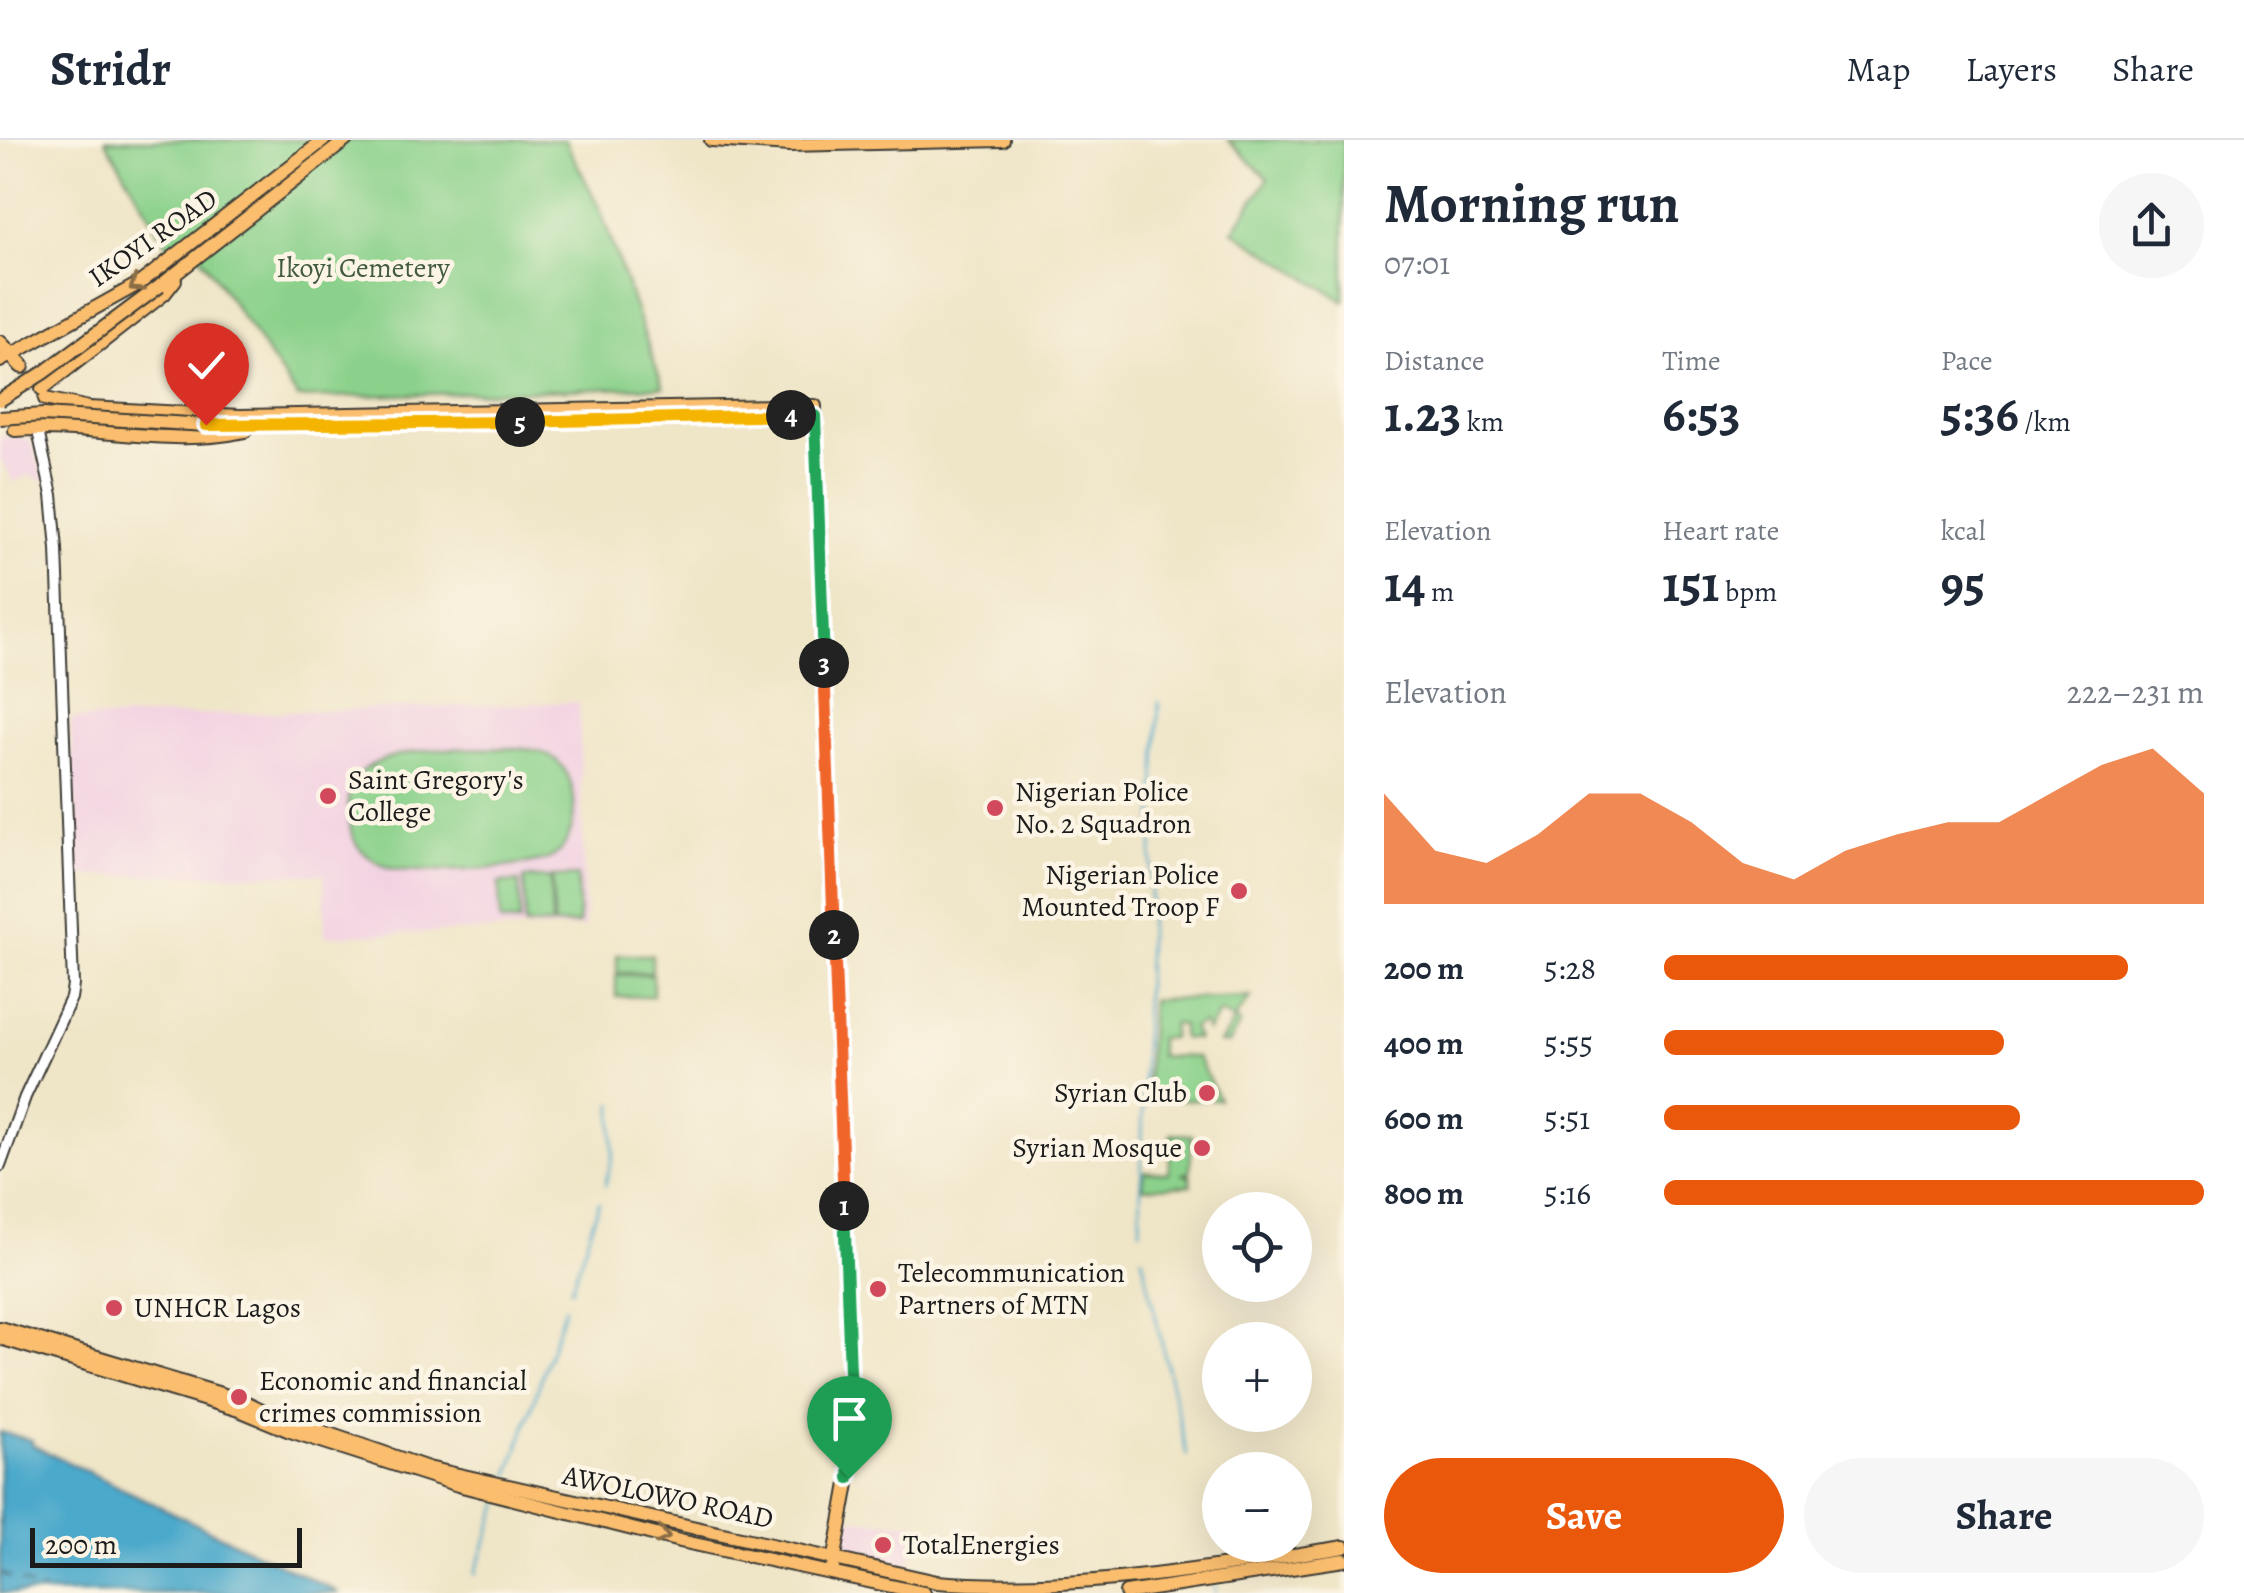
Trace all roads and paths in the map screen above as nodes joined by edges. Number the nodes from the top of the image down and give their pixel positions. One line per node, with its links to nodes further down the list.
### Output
1 (324, 140): 6 (main road, IKOYI ROAD, one-way to 6)
2 (346, 140): 5 (main road, IKOYI ROAD)
3 (712, 140): 4 (main road)
4 (1003, 140)
5 (187, 265): 8 (main road); 9 (main road, IKOYI ROAD, bridge)
6 (3, 355): 7 (highway)
7 (22, 366): 8 (main road)
8 (43, 394): 10 (main road); 12 (main road)
9 (0, 400)
10 (815, 416): 13 (main road); 20 (main road)
11 (0, 418): 13 (main road, bridge)
12 (37, 425): 13 (main road); 14 (main road); 15 (street)
13 (266, 426)
14 (0, 432)
15 (0, 1166)
16 (0, 1328): 20 (main road, AWOLOWO ROAD)
17 (0, 1338): 20 (main road, AWOLOWO ROAD, one-way to 20)
18 (1344, 1547): 20 (main road, AWOLOWO ROAD)
19 (1344, 1560): 22 (main road)
20 (833, 1566): 21 (main road, AWOLOWO ROAD)
21 (924, 1593)
22 (1126, 1593)

